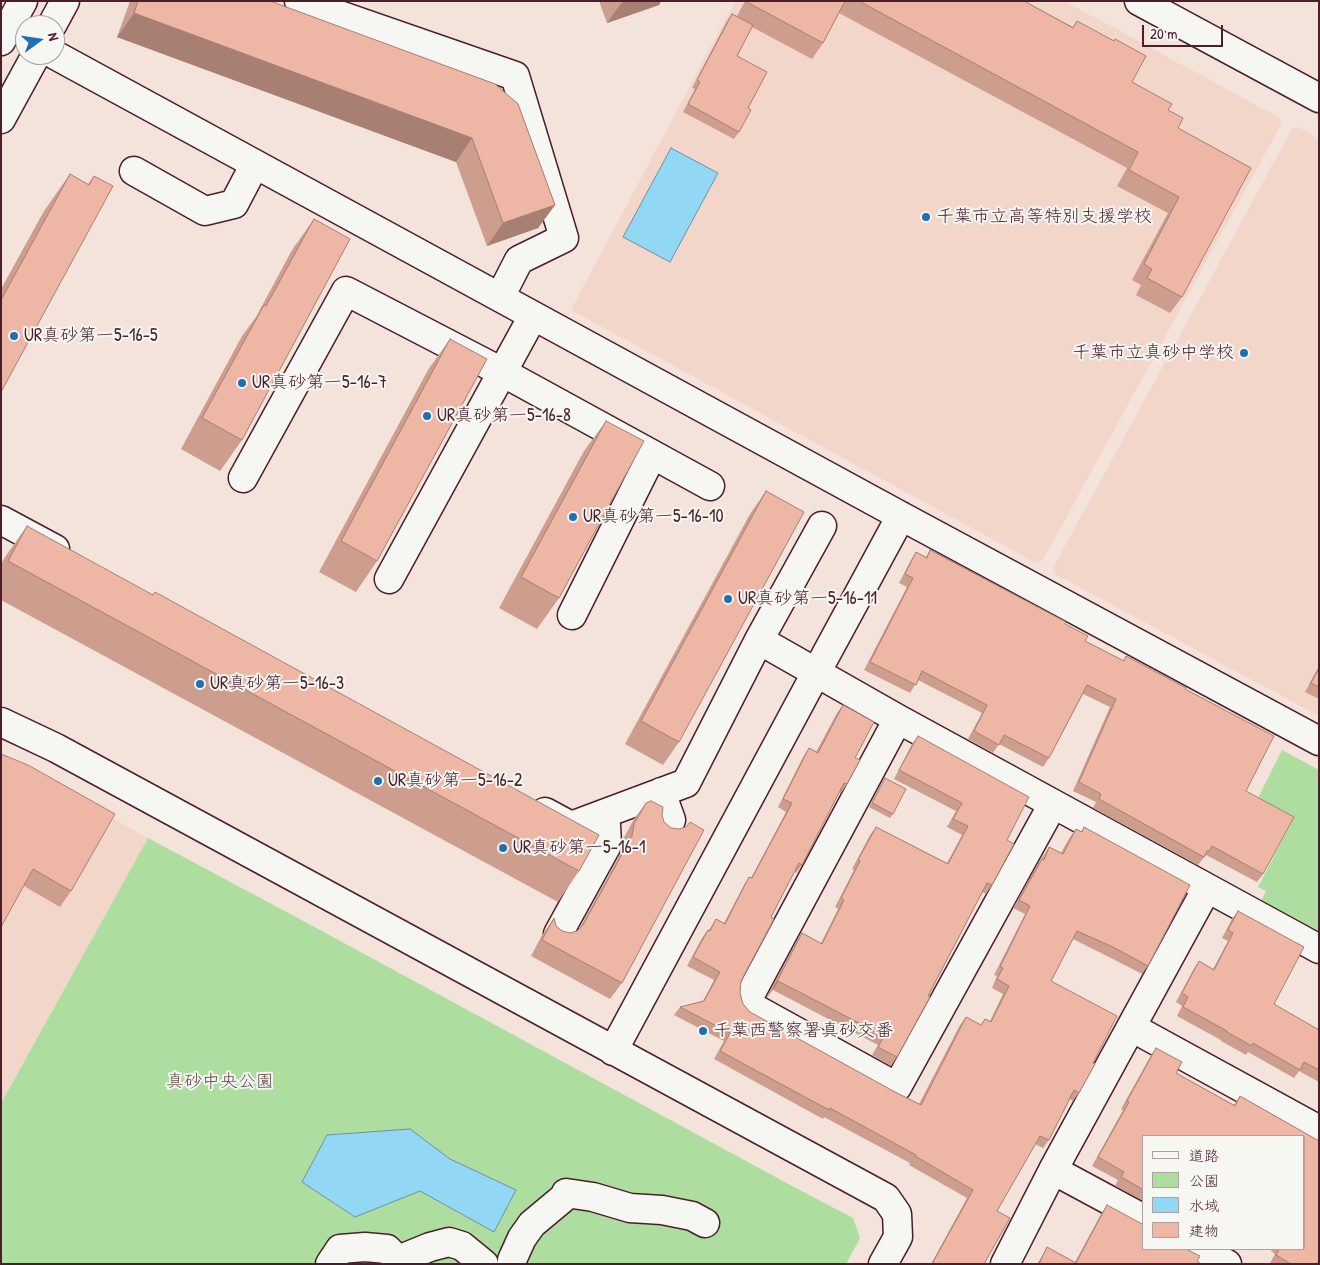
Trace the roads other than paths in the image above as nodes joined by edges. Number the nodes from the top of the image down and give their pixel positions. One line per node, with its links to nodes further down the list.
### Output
1 (23, 1): 6 (street)
2 (65, 1): 5 (street)
3 (299, 1): 13 (street)
4 (1139, 1): 9 (street)
5 (57, 15)
6 (9, 34)
7 (65, 60): 11 (street)
8 (31, 65): 10 (street)
9 (1319, 98)
10 (1, 119)
11 (256, 164): 12 (street); 13 (street)
12 (134, 171)
13 (500, 297): 14 (street)
14 (533, 316): 15 (street); 19 (street)
15 (502, 372): 16 (street); 17 (street); 23 (street)
16 (652, 454): 18 (street); 24 (street)
17 (243, 478)
18 (710, 486)
19 (901, 516): 26 (street); 29 (street)
20 (1, 520): 22 (street)
21 (822, 526): 25 (street)
22 (78, 562)
23 (389, 579)
24 (572, 615)
25 (758, 640): 26 (street); 30 (street)
26 (816, 673): 27 (street); 39 (street)
27 (898, 719): 32 (street); 32 (street)
28 (1, 722): 39 (street)
29 (1319, 741)
30 (660, 792): 33 (street); 34 (street)
31 (519, 799): 33 (street)
32 (1052, 804): 35 (street)
33 (602, 815): 36 (street)
34 (666, 830)
35 (1207, 888): 37 (street); 38 (street)
36 (558, 934)
37 (1319, 949)
38 (1131, 1027): 40 (street); 41 (street)
39 (613, 1051): 49 (street)
40 (1319, 1130)
41 (1053, 1170): 42 (street); 50 (street)
42 (1142, 1218)
43 (705, 1223): 48 (street)
44 (1201, 1250): 51 (street)
45 (397, 1262): 46 (street); 47 (street)
46 (330, 1264)
47 (484, 1264)
48 (512, 1264)
49 (883, 1264)
50 (1005, 1264)
51 (1227, 1264)

